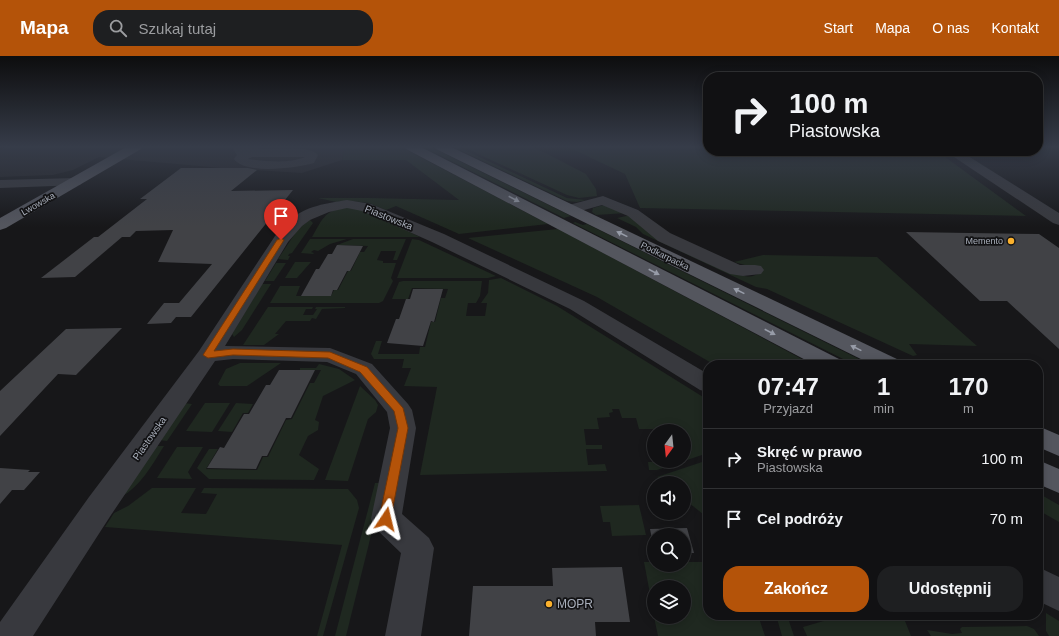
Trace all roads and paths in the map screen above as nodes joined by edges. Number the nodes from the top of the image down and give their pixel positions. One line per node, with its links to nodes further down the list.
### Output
1 (90, 173): 5 (main road, Lwowska)
2 (462, 173): 12 (main road, Podkarpacka, one-way to 12)
3 (496, 173): 7 (main road, Podkarpacka)
4 (986, 173): 8 (street)
5 (75, 182): 6 (street, Lwowska); 9 (main road, Lwowska)
6 (0, 184)
7 (570, 209): 10 (street); 13 (main road, Podkarpacka, one-way to 7)
8 (1059, 220)
9 (0, 225)
10 (755, 270)
11 (208, 355): 14 (street, Piastowska); 21 (street, Piastowska); 22 (street)
12 (823, 360)
13 (881, 360)
14 (703, 381)
15 (1043, 438): 16 (main road)
16 (1059, 446)
17 (1043, 474): 18 (main road)
18 (1059, 482)
19 (1043, 585): 20 (street)
20 (1059, 596)
21 (12, 636)
22 (403, 636)

